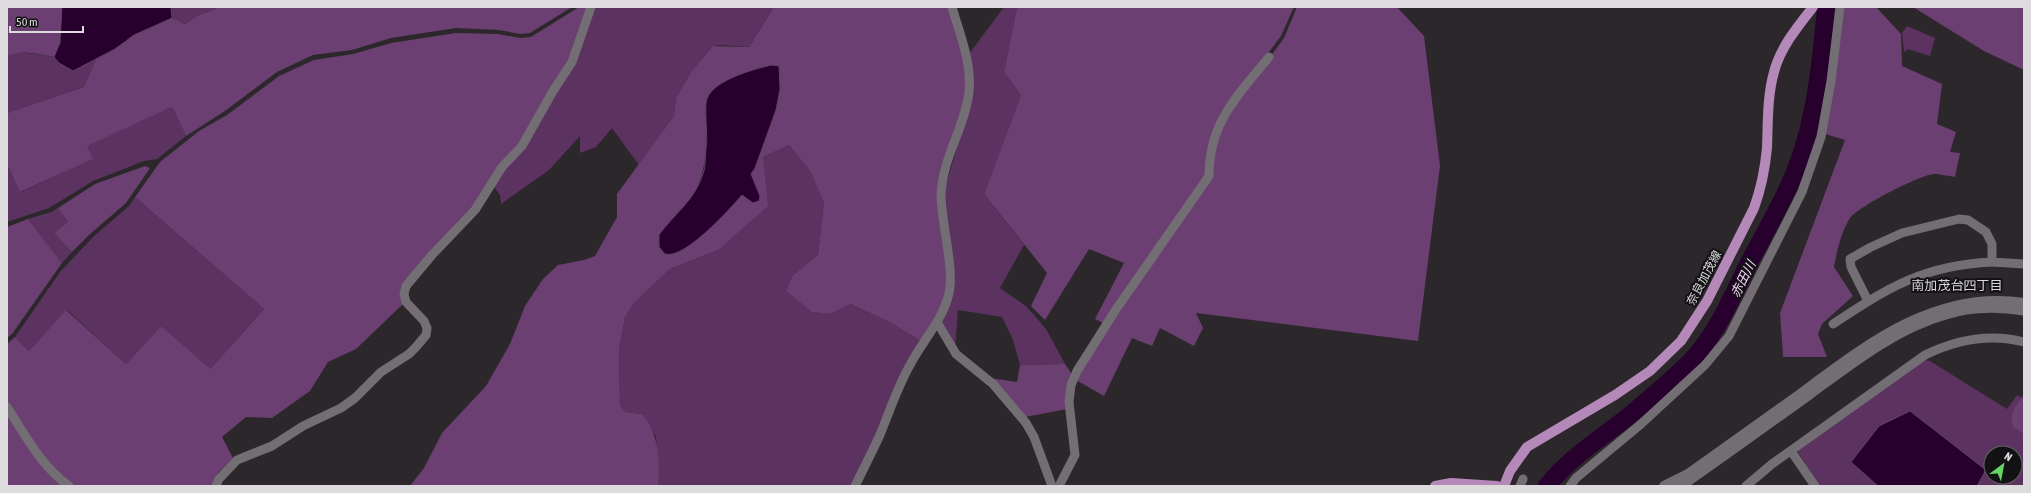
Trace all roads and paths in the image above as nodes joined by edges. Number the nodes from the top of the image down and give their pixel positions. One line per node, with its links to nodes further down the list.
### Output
1 (591, 7): 17 (street)
2 (952, 7): 11 (street)
3 (1840, 7): 24 (street)
4 (1810, 10): 23 (main road, 奈良加茂線)
5 (1269, 57): 20 (street)
6 (1992, 262): 7 (street); 8 (street); 8 (street)
7 (2024, 264)
8 (1868, 301): 12 (street)
9 (2024, 303): 25 (street)
10 (2024, 311): 26 (street)
11 (937, 322): 18 (street); 19 (street)
12 (1833, 324)
13 (2024, 342): 15 (street)
14 (7, 407): 16 (street)
15 (1791, 451): 27 (street); 28 (street)
16 (69, 486)
17 (216, 486)
18 (855, 486)
19 (1052, 486)
20 (1059, 486)
21 (1435, 486): 22 (main road)
22 (1497, 486)
23 (1504, 486)
24 (1570, 486)
25 (1664, 486)
26 (1682, 486)
27 (1746, 486)
28 (1815, 486)

